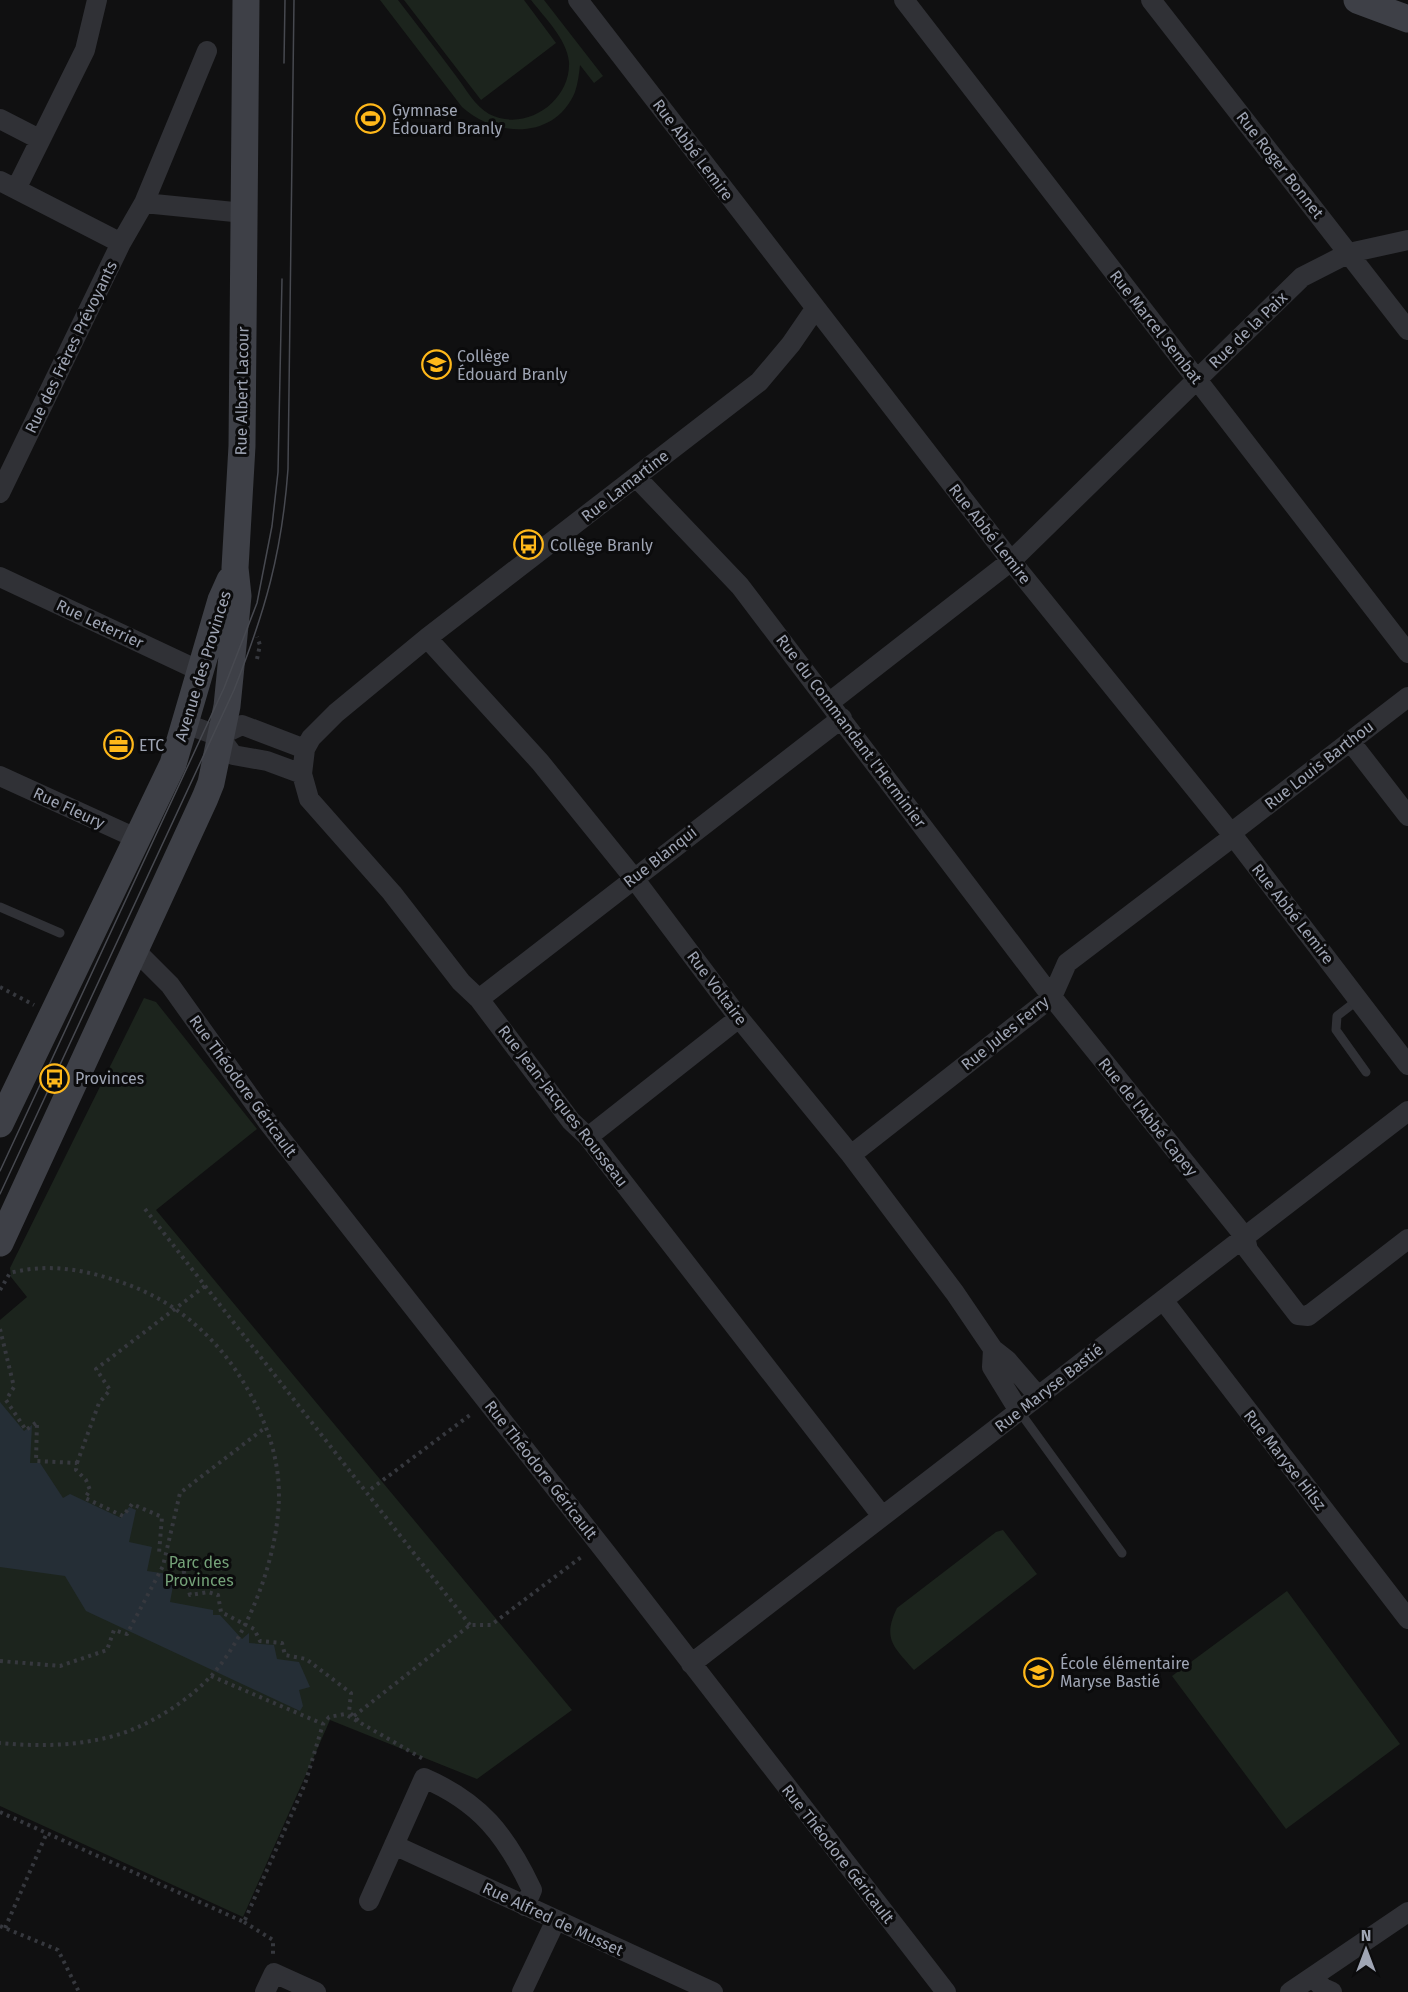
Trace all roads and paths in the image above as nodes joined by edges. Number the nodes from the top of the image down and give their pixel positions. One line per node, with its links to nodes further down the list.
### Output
1 (97, 0): 10 (street)
2 (246, 0): 13 (street, Rue Albert Lacour)
3 (578, 0): 17 (street, Rue Abbé Lemire)
4 (904, 0): 19 (street, Rue Marcel Sembat)
5 (1151, 0): 16 (street, Rue Roger Bonnet)
6 (1370, 2): 7 (street)
7 (1408, 19)
8 (207, 51): 12 (street)
9 (0, 119): 10 (street)
10 (39, 139): 11 (street)
11 (8, 185): 15 (street)
12 (144, 202): 13 (street); 15 (street, Rue des Frères Prévoyants)
13 (244, 213): 23 (street, Rue Albert Lacour)
14 (1408, 240): 16 (street, Rue de la Paix)
15 (122, 243): 21 (street, Rue des Frères Prévoyants)
16 (1349, 253): 18 (street, Rue Roger Bonnet); 19 (street, Rue de la Paix)
17 (815, 309): 20 (street, Rue Lamartine); 22 (street, Rue Abbé Lemire)
18 (1408, 330)
19 (1197, 380): 22 (street, Rue de la Paix); 26 (street, Rue Marcel Sembat)
20 (636, 477): 25 (street, Rue Lamartine); 29 (street, Rue du Commandant l'Herminier)
21 (0, 493)
22 (1011, 561): 29 (street, Rue Blanqui); 37 (street, Rue Abbé Lemire)
23 (235, 568): 27 (street, Avenue des Provinces); 31 (street, Avenue des Provinces)
24 (0, 577): 27 (street, Rue Leterrier)
25 (427, 638): 33 (street, Rue Lamartine); 39 (street, Rue Voltaire)
26 (1408, 654)
27 (200, 671): 30 (street, Avenue des Provinces)
28 (1408, 697): 32 (street, Rue Louis Barthou)
29 (836, 710): 39 (street, Rue Blanqui); 44 (street, Rue du Commandant l'Herminier)
30 (186, 724): 31 (street); 38 (street, Avenue des Provinces)
31 (219, 736): 33 (street); 34 (street); 42 (street, Avenue des Provinces)
32 (1350, 741): 36 (street); 37 (street, Rue Louis Barthou)
33 (305, 749): 34 (street)
34 (302, 774): 45 (street, Rue Jean-Jacques Rousseau)
35 (0, 776): 38 (street, Rue Fleury)
36 (1408, 816)
37 (1231, 833): 44 (street, Rue Jules Ferry); 46 (street, Rue Abbé Lemire)
38 (138, 839): 47 (street, Avenue des Provinces)
39 (633, 877): 45 (street, Rue Blanqui); 48 (street, Rue Voltaire)
40 (0, 907): 41 (lane)
41 (60, 933)
42 (135, 950): 58 (street, Avenue des Provinces); 79 (street, Rue Théodore Géricault)
43 (0, 987): 47 (path)
44 (1052, 997): 54 (street, Rue Jules Ferry); 56 (street, Rue de l'Abbé Capey)
45 (479, 999): 53 (street, Rue Jean-Jacques Rousseau)
46 (1359, 999): 49 (street, Rue Abbé Lemire); 50 (lane)
47 (52, 1013): 52 (street, Avenue des Provinces)
48 (739, 1018): 53 (street); 54 (street, Rue Voltaire)
49 (1408, 1065)
50 (1366, 1071)
51 (1408, 1111): 56 (street, Rue Maryse Bastié)
52 (0, 1124)
53 (588, 1137): 71 (street, Rue Jean-Jacques Rousseau)
54 (851, 1155): 64 (street, Rue Voltaire)
55 (145, 1209): 59 (path)
56 (1245, 1237): 57 (street, Rue de l'Abbé Capey); 61 (street, Rue Maryse Bastié)
57 (1408, 1239)
58 (0, 1243)
59 (205, 1286): 62 (path); 77 (path)
60 (0, 1290): 62 (path)
61 (1163, 1300): 65 (street, Rue Maryse Bastié); 76 (street, Rue Maryse Hilsz)
62 (175, 1308): 68 (path); 69 (path)
63 (0, 1329): 69 (path)
64 (993, 1349): 65 (street, Rue Voltaire); 66 (street, Rue Voltaire)
65 (1038, 1396): 66 (street, Rue Maryse Bastié)
66 (1019, 1411): 71 (street, Rue Maryse Bastié); 73 (lane)
67 (470, 1415): 70 (path)
68 (266, 1426): 78 (path); 80 (path)
69 (77, 1463): 72 (path)
70 (371, 1489)
71 (882, 1516): 79 (street, Rue Maryse Bastié)
72 (159, 1553)
73 (1122, 1553)
74 (584, 1555): 77 (path)
75 (174, 1561): 81 (path)
76 (1408, 1619)
77 (470, 1625): 81 (path)
78 (0, 1661)
79 (691, 1664): 103 (street, Rue Théodore Géricault)
80 (211, 1676): 82 (path); 84 (path)
81 (354, 1716): 83 (path)
82 (323, 1724): 83 (path); 93 (path)
83 (369, 1729): 85 (path)
84 (0, 1743)
85 (423, 1772): 88 (street); 90 (street)
86 (0, 1811): 87 (path)
87 (46, 1835): 93 (path); 95 (path)
88 (394, 1845): 89 (street); 90 (street, Rue Alfred de Musset)
89 (369, 1901)
90 (525, 1906): 92 (street, Rue Alfred de Musset)
91 (1408, 1912): 97 (street)
92 (556, 1920): 101 (street); 102 (street, Rue Alfred de Musset)
93 (244, 1922): 96 (path)
94 (0, 1926): 95 (path)
95 (5, 1928): 98 (path)
96 (274, 1966): 99 (street); 100 (street)
97 (1312, 1977): 104 (street); 105 (street)
98 (79, 1992)
99 (266, 1992)
100 (316, 1992)
101 (522, 1992)
102 (712, 1992)
103 (946, 1992)
104 (1290, 1992)
105 (1332, 1992)

